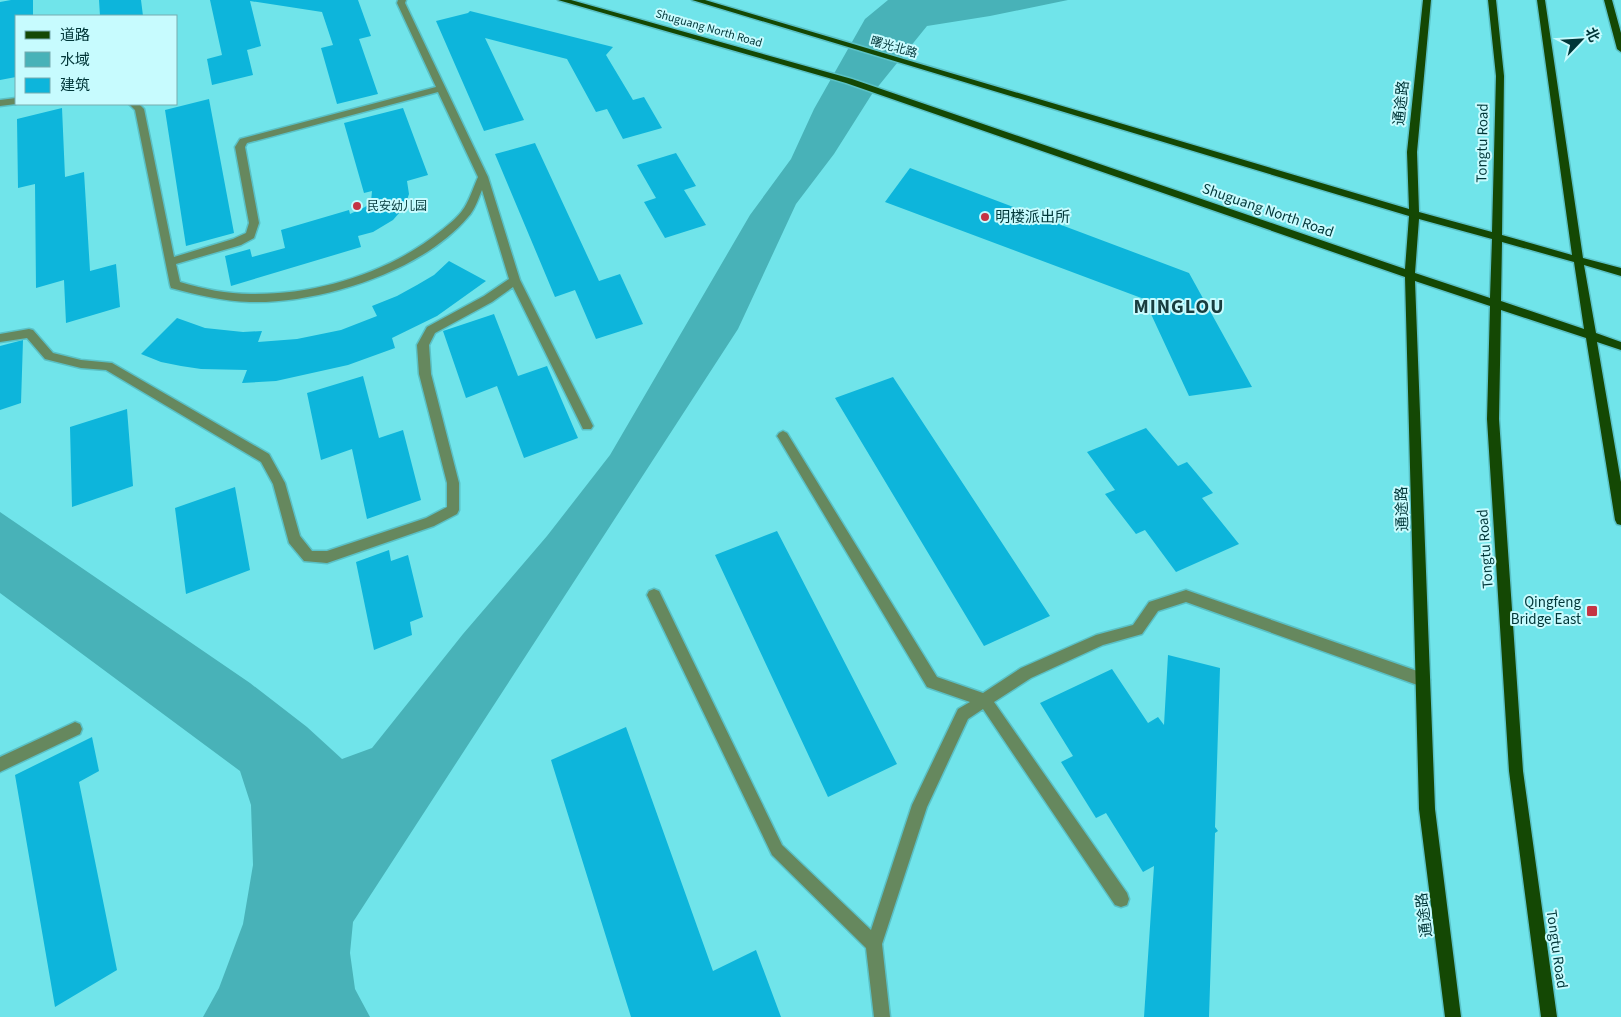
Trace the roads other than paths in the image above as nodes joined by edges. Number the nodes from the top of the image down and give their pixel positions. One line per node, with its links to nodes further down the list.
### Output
1 (402, 0): 10 (lane)
2 (562, 0): 20 (main road, Shuguang North Road)
3 (696, 0): 8 (main road, Shuguang North Road)
4 (1427, 0): 15 (main road, 通途路)
5 (1492, 0): 16 (main road, Tongtu Road)
6 (1541, 0): 17 (main road)
7 (1608, 0): 9 (main road)
8 (853, 48): 15 (main road, 曙光北路)
9 (1621, 50)
10 (442, 88): 14 (lane); 18 (lane)
11 (15, 101): 12 (lane)
12 (0, 103)
13 (135, 105): 18 (lane)
14 (483, 177): 18 (lane); 21 (lane)
15 (1414, 214): 16 (main road); 20 (main road, 通途路)
16 (1497, 238): 17 (main road); 22 (main road, Tongtu Road)
17 (1578, 260): 19 (main road); 23 (main road)
18 (170, 262)
19 (1621, 272)
20 (1410, 275): 22 (main road, Shuguang North Road); 30 (main road, 通途路)
21 (515, 280): 24 (lane); 26 (lane)
22 (1496, 303): 23 (main road, Shuguang North Road); 38 (main road, Tongtu Road)
23 (1592, 336): 25 (main road, Shuguang North Road); 28 (main road)
24 (0, 338)
25 (1621, 346)
26 (587, 426)
27 (783, 436): 31 (lane)
28 (1621, 520)
29 (654, 595): 35 (lane)
30 (1423, 680): 31 (lane); 37 (main road, 通途路)
31 (985, 700): 34 (lane); 35 (lane)
32 (75, 729): 33 (lane)
33 (0, 765)
34 (1121, 899)
35 (874, 944): 36 (lane)
36 (882, 1017)
37 (1453, 1017)
38 (1549, 1017)

